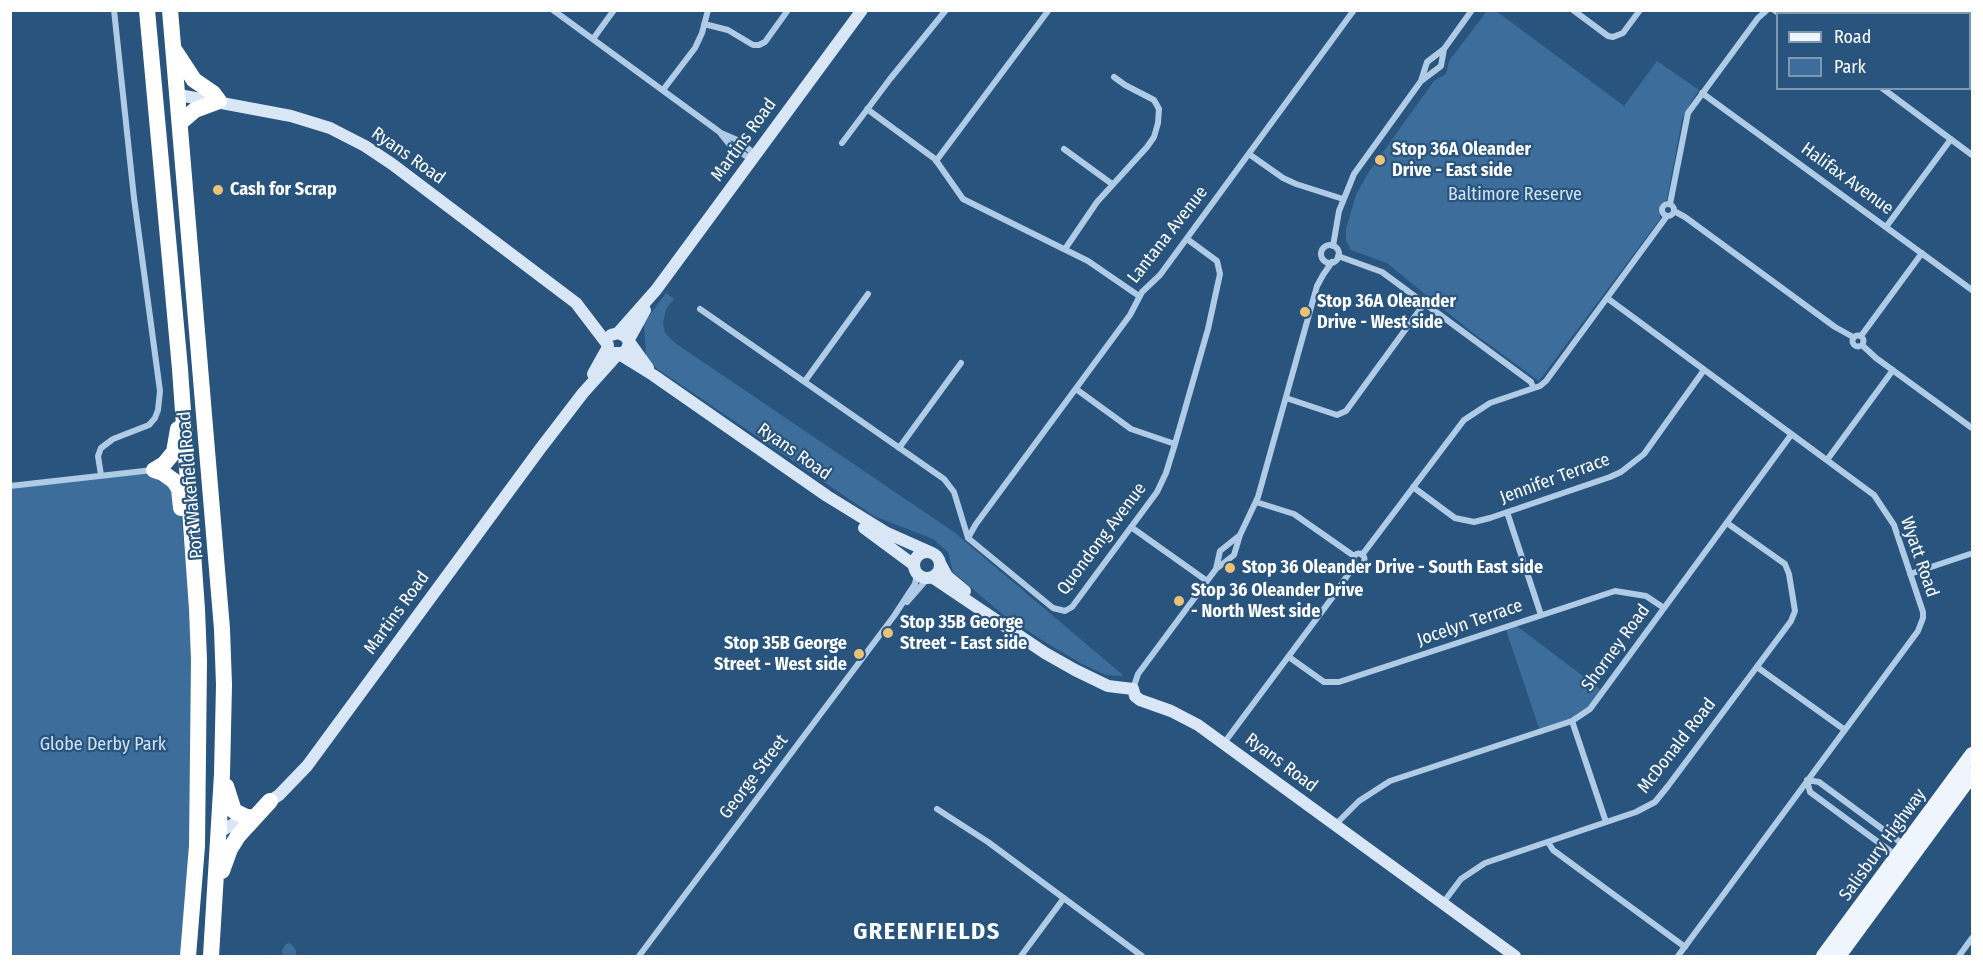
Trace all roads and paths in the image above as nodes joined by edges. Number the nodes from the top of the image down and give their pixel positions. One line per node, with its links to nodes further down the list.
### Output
1 (114, 10): 80 (street, Port Wakefield Road)
2 (147, 10): 20 (highway, Port Wakefield Road)
3 (170, 10): 19 (highway, Port Wakefield Road)
4 (553, 10): 17 (street)
5 (614, 10): 17 (street)
6 (708, 10): 16 (street)
7 (788, 10): 16 (street)
8 (862, 10): 35 (street, Martins Road)
9 (1354, 10): 33 (street, Lantana Avenue)
10 (1473, 10): 18 (street)
11 (1573, 10): 12 (street)
12 (1640, 10)
13 (1767, 10): 25 (street)
14 (1048, 11): 36 (street)
15 (944, 12): 28 (street)
16 (704, 24): 23 (street)
17 (593, 39): 23 (street)
18 (1444, 49): 22 (street); 22 (street)
19 (174, 50): 26 (highway, Port Wakefield Road); 27 (highway)
20 (151, 60): 26 (highway); 70 (highway, Port Wakefield Road)
21 (1114, 76): 37 (street)
22 (1421, 81): 38 (street)
23 (663, 90): 35 (street)
24 (1885, 90): 30 (street)
25 (1702, 93): 39 (street); 42 (street, Halifax Avenue)
26 (179, 95): 27 (street, Ryans Road); 29 (highway, Port Wakefield Road)
27 (219, 101): 29 (highway); 58 (street, Ryans Road)
28 (867, 109): 31 (street); 36 (street)
29 (181, 122): 111 (highway, Port Wakefield Road)
30 (1951, 139): 34 (street); 42 (street)
31 (842, 143)
32 (1064, 148): 37 (street)
33 (1249, 154): 38 (street); 43 (street, Lantana Avenue)
34 (1972, 155)
35 (754, 157): 51 (street, Martins Road)
36 (936, 161): 45 (street)
37 (1112, 184): 45 (street)
38 (1343, 199): 44 (street)
39 (1670, 204): 40 (street); 41 (street)
40 (1674, 212): 41 (street); 61 (street)
41 (1667, 216): 55 (street)
42 (1886, 227): 46 (street, Halifax Avenue)
43 (1187, 239): 54 (street, Lantana Avenue); 76 (street, Quondong Avenue)
44 (1333, 246): 47 (street); 48 (street)
45 (1065, 249): 54 (street)
46 (1922, 253): 52 (street, Halifax Avenue); 60 (street)
47 (1338, 256): 49 (street); 56 (street)
48 (1324, 260): 49 (street); 50 (street)
49 (1332, 262): 50 (street)
50 (1323, 275): 73 (street)
51 (656, 290): 59 (street, Martins Road); 62 (street, Martins Road)
52 (1972, 290)
53 (868, 294): 69 (street)
54 (1139, 296): 72 (street, Lantana Avenue)
55 (1608, 298): 66 (street, Wyatt Road); 71 (street)
56 (1424, 304): 71 (street); 73 (street)
57 (700, 309): 69 (street)
58 (585, 313): 59 (street, Ryans Road); 64 (street, Ryans Road)
59 (617, 333): 62 (street); 64 (street)
60 (1861, 336): 61 (street); 63 (street)
61 (1853, 337): 63 (street)
62 (628, 342): 64 (street); 68 (street, Ryans Road)
63 (1862, 345): 67 (street)
64 (613, 350): 68 (street, Ryans Road); 114 (street, Martins Road)
65 (961, 363): 77 (street)
66 (1704, 370): 75 (street, Wyatt Road); 85 (street, Jennifer Terrace)
67 (1893, 370): 74 (street); 78 (street)
68 (653, 375): 83 (street, Ryans Road)
69 (805, 381): 77 (street)
70 (182, 387): 79 (highway); 108 (highway, Port Wakefield Road)
71 (1533, 387): 82 (street)
72 (1076, 388): 76 (street); 89 (street, Lantana Avenue)
73 (1286, 398): 84 (street)
74 (1972, 428)
75 (1791, 435): 78 (street, Wyatt Road); 86 (street, Shorney Road)
76 (1175, 444): 87 (street, Quondong Avenue)
77 (899, 448): 89 (street)
78 (1827, 460): 96 (street, Wyatt Road)
79 (154, 470): 80 (street); 108 (highway)
80 (101, 476): 81 (street)
81 (10, 486)
82 (1413, 488): 85 (street, Jennifer Terrace); 91 (street)
83 (826, 496): 93 (street, Ryans Road); 97 (street, Ryans Road)
84 (1256, 502): 88 (street); 92 (street)
85 (1507, 512): 100 (street)
86 (1727, 523): 99 (street, Shorney Road); 104 (street, McDonald Road)
87 (1131, 526): 89 (street, Quondong Avenue); 98 (street)
88 (1240, 535): 95 (street); 95 (street)
89 (968, 538)
90 (1970, 554): 96 (street)
91 (1362, 555): 92 (street); 94 (street)
92 (1354, 556): 94 (street)
93 (936, 558): 97 (street); 97 (street); 102 (street, Ryans Road)
94 (1355, 564): 103 (street)
95 (1216, 569): 98 (street)
96 (1910, 573): 107 (street, Wyatt Road)
97 (923, 574): 101 (street, George Street); 101 (street, George Street); 102 (street, Ryans Road)
98 (1207, 581): 105 (street)
99 (1664, 608): 100 (street, Jocelyn Terrace); 106 (street, Shorney Road)
100 (1541, 615): 103 (street, Jocelyn Terrace)
101 (894, 616): 130 (street, George Street)
102 (1012, 630): 105 (street, Ryans Road)
103 (1289, 657): 109 (street)
104 (1757, 667): 107 (street); 117 (street, McDonald Road)
105 (1133, 689): 109 (street, Ryans Road)
106 (1572, 721): 117 (street); 118 (street, Shorney Road)
107 (1845, 730): 113 (street, Wyatt Road)
108 (198, 733): 127 (highway, Port Wakefield Road)
109 (1224, 743): 118 (street, Ryans Road)
110 (1972, 754): 121 (main road, Salisbury Highway)
111 (222, 774): 116 (highway); 119 (highway, Port Wakefield Road)
112 (1972, 775): 121 (main road, Salisbury Highway)
113 (1807, 780): 121 (street); 121 (street); 126 (street, Wyatt Road)
114 (270, 801): 116 (street, Martins Road); 122 (highway)
115 (937, 809): 123 (street)
116 (246, 817): 119 (street, Martins Road)
117 (1606, 822): 120 (street, McDonald Road)
118 (1335, 825): 124 (street, Ryans Road)
119 (219, 832): 122 (highway, Port Wakefield Road); 128 (highway)
120 (1548, 842): 124 (street, McDonald Road); 126 (street)
121 (1906, 855): 135 (main road, Salisbury Highway); 136 (main road, Salisbury Highway)
122 (216, 885): 129 (highway, Port Wakefield Road)
123 (1064, 898): 131 (street); 132 (street)
124 (1442, 903): 133 (street, Ryans Road)
125 (1972, 938): 137 (street)
126 (1685, 947): 134 (street, Wyatt Road)
127 (188, 957)
128 (196, 957)
129 (211, 957)
130 (639, 957)
131 (1021, 957)
132 (1142, 957)
133 (1515, 957)
134 (1678, 957)
135 (1823, 957)
136 (1839, 957)
137 (1959, 957)

